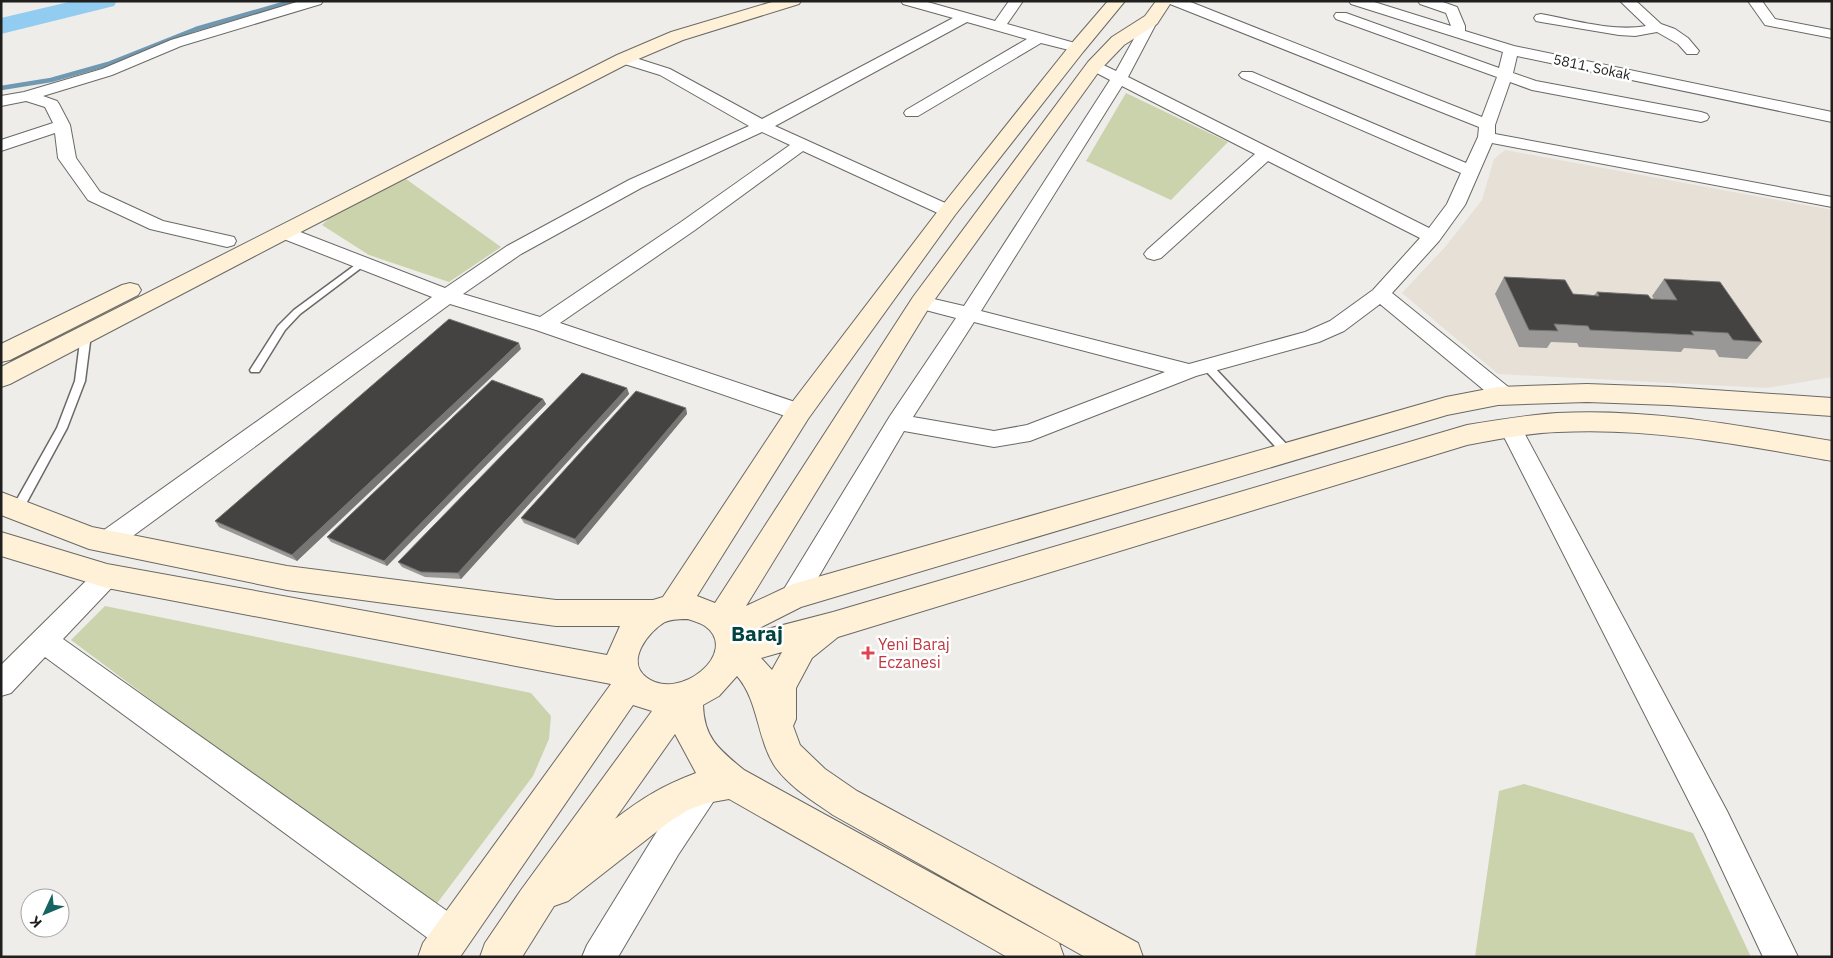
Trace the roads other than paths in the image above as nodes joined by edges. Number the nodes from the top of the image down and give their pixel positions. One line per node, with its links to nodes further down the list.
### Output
1 (316, 1): 29 (street)
2 (749, 1): 45 (street)
3 (793, 1): 24 (street)
4 (908, 1): 14 (street)
5 (1016, 1): 16 (street)
6 (1117, 1): 21 (street)
7 (1175, 1): 36 (street)
8 (1356, 1): 18 (street, 5811. Sokak)
9 (1425, 1): 18 (street)
10 (1627, 1): 17 (street)
11 (1755, 1): 19 (street)
12 (1158, 11): 25 (street); 28 (street)
13 (1341, 16): 27 (street)
14 (965, 17): 16 (street); 35 (street)
15 (1541, 18): 17 (street)
16 (999, 26): 20 (street)
17 (1656, 27): 23 (street)
18 (1458, 33): 22 (street, 5811. Sokak)
19 (1832, 34)
20 (1040, 37): 21 (street); 31 (street)
21 (1077, 48): 42 (street)
22 (1511, 50): 27 (street); 32 (street, 5811. Sokak)
23 (1692, 51)
24 (623, 59): 35 (street); 43 (street)
25 (1094, 66): 28 (street); 50 (street)
26 (1247, 75): 40 (street)
27 (1505, 76): 33 (street); 36 (street)
28 (1119, 79): 39 (street); 51 (street)
29 (27, 96): 30 (street); 34 (street)
30 (1, 101)
31 (912, 114)
32 (1832, 117)
33 (1700, 118)
34 (62, 124): 38 (street); 45 (street)
35 (762, 126): 37 (street); 49 (street)
36 (1487, 131): 40 (street); 41 (street)
37 (801, 145): 42 (street); 52 (street)
38 (1, 146)
39 (1267, 153): 44 (street); 46 (street)
40 (1471, 171): 44 (street)
41 (1832, 202)
42 (948, 211): 60 (street)
43 (283, 232): 47 (street); 53 (street)
44 (1432, 237): 48 (street)
45 (227, 241): 54 (street)
46 (1154, 254)
47 (362, 263): 49 (street); 56 (lane)
48 (1380, 294): 55 (street); 58 (street)
49 (447, 296): 52 (street); 66 (street)
50 (921, 302): 51 (street); 72 (street)
51 (969, 314): 55 (street); 61 (street)
52 (543, 326): 60 (street)
53 (86, 334): 57 (street); 65 (lane)
54 (1, 354)
55 (1198, 369): 61 (street); 64 (lane)
56 (256, 370)
57 (1, 378)
58 (1504, 395): 59 (street); 64 (street)
59 (1832, 407)
60 (799, 412): 70 (street)
61 (898, 422): 69 (street)
62 (1510, 427): 63 (street); 71 (street); 85 (street)
63 (1832, 451)
64 (1288, 452): 69 (street)
65 (9, 507): 66 (street)
66 (106, 542): 70 (street)
67 (1, 544): 68 (street)
68 (107, 576): 73 (street); 74 (street)
69 (793, 597): 72 (street)
70 (664, 610): 72 (street); 74 (street)
71 (833, 625): 72 (street); 77 (street)
72 (728, 638): 76 (street); 77 (street)
73 (44, 641): 75 (street); 80 (street)
74 (627, 678): 76 (street); 80 (street)
75 (1, 684)
76 (684, 698): 78 (street); 79 (street)
77 (779, 735): 84 (street)
78 (719, 784): 79 (street); 82 (street); 83 (street)
79 (534, 904): 81 (street)
80 (445, 946)
81 (499, 957)
82 (599, 957)
83 (1044, 957)
84 (1123, 957)
85 (1781, 957)

